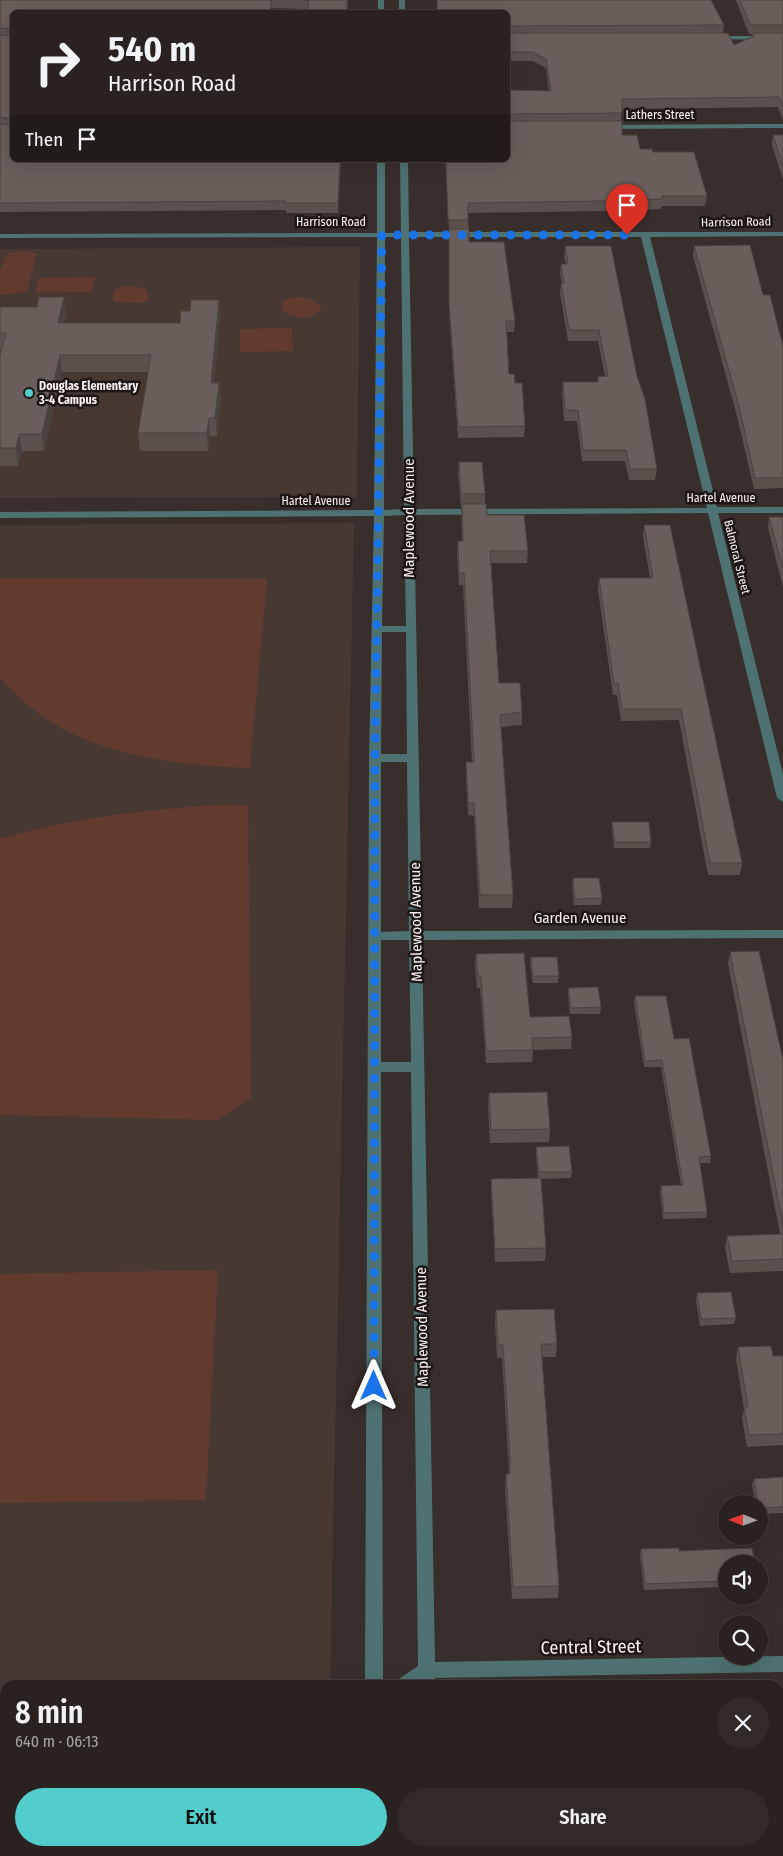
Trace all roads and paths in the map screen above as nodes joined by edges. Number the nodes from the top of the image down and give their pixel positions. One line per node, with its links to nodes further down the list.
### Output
1 (704, 38): 2 (street)
2 (783, 38)
3 (783, 126): 4 (street, Lathers Street)
4 (596, 127)
5 (381, 162): 9 (street, Maplewood Avenue)
6 (404, 162): 7 (street, Maplewood Avenue)
7 (404, 234): 9 (street, Harrison Road); 10 (street, Harrison Road); 15 (street, Maplewood Avenue)
8 (783, 234): 10 (street, Harrison Road)
9 (382, 235): 11 (street, Harrison Road); 14 (street, Maplewood Avenue)
10 (645, 235): 12 (street, Balmoral Street)
11 (0, 236)
12 (712, 510): 13 (street, Hartel Avenue); 15 (street, Hartel Avenue); 21 (street, Balmoral Street)
13 (783, 510)
14 (378, 513): 15 (street, Hartel Avenue); 16 (street, Hartel Avenue); 17 (street, Maplewood Avenue)
15 (410, 513): 18 (street, Maplewood Avenue)
16 (0, 515)
17 (378, 629): 18 (street); 19 (street, Maplewood Avenue)
18 (410, 629): 20 (street, Maplewood Avenue)
19 (375, 758): 20 (street); 23 (street, Maplewood Avenue)
20 (414, 758): 24 (street, Maplewood Avenue)
21 (783, 798)
22 (783, 934): 24 (street, Garden Avenue)
23 (376, 936): 24 (street, Garden Avenue); 25 (street, Maplewood Avenue)
24 (416, 936): 26 (street, Maplewood Avenue)
25 (375, 1067): 26 (street); 29 (street, Maplewood Avenue)
26 (419, 1067): 28 (street, Maplewood Avenue)
27 (783, 1664): 28 (street, Central Street)
28 (427, 1677)
29 (374, 1680)

